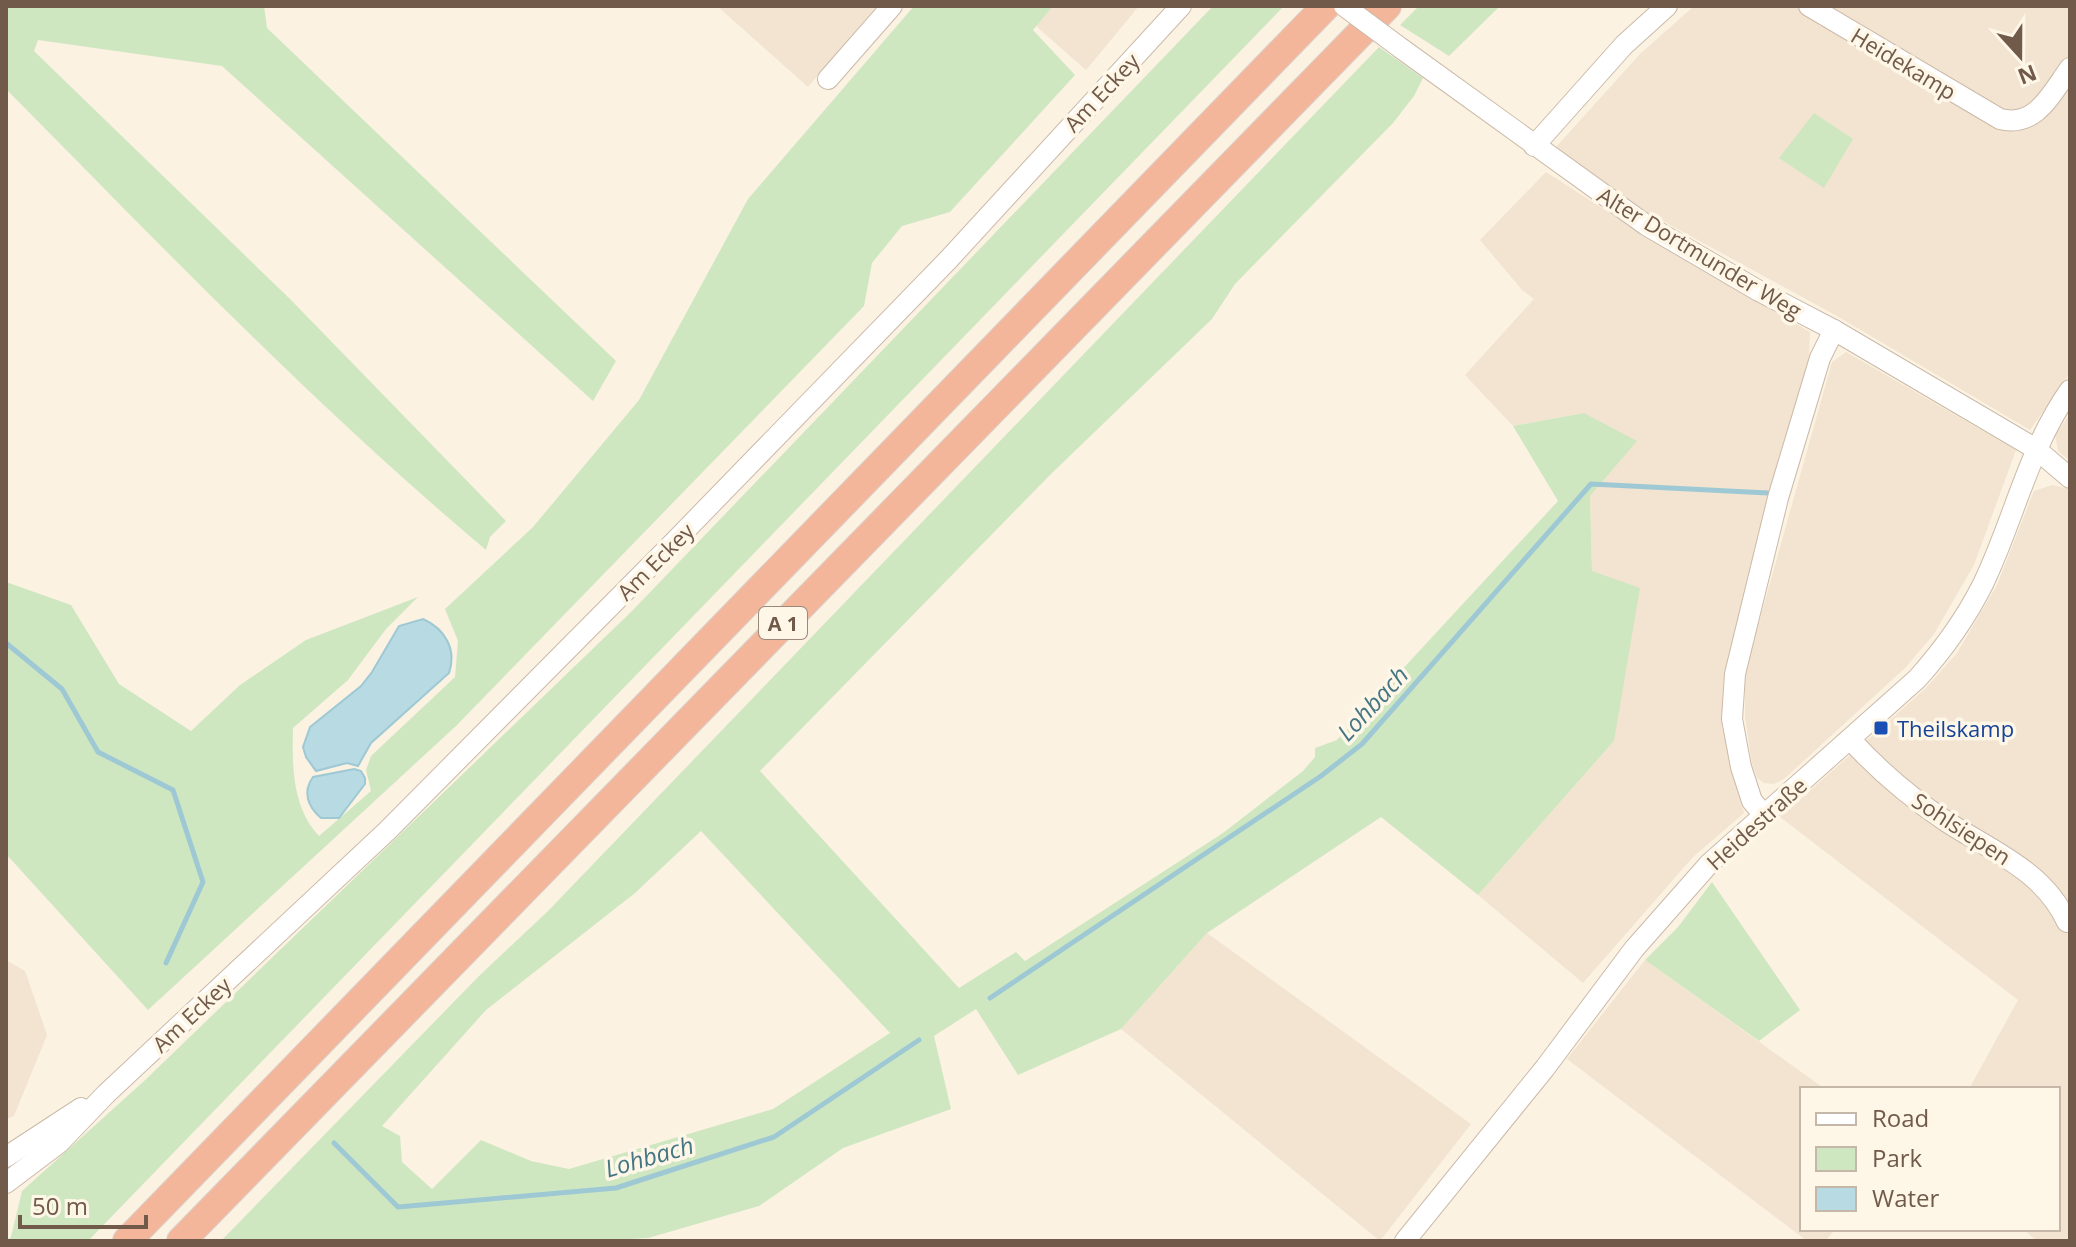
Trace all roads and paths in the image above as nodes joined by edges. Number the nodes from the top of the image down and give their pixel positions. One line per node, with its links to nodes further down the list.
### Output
1 (892, 6): 9 (street)
2 (1181, 6): 18 (street, Am Eckey)
3 (1326, 6): 21 (highway, A 1)
4 (1344, 6): 10 (street, Alter Dortmunder Weg, bridge)
5 (1387, 6): 22 (highway, A 1)
6 (1667, 6): 10 (street)
7 (1809, 6): 8 (street, Heidekamp)
8 (2070, 68)
9 (828, 79)
10 (1534, 146): 11 (street, Alter Dortmunder Weg)
11 (1834, 330): 13 (street, Alter Dortmunder Weg); 16 (street)
12 (2070, 390): 13 (street, Heidestraße)
13 (2036, 449): 14 (street, Alter Dortmunder Weg); 15 (street, Heidestraße)
14 (2070, 478)
15 (1850, 739): 16 (street, Heidestraße); 17 (street, Sohlsiepen)
16 (1764, 815): 23 (street, Heidestraße)
17 (2067, 922)
18 (106, 1094): 19 (street, Am Eckey); 20 (street, Am Eckey)
19 (6, 1157)
20 (6, 1183)
21 (127, 1241)
22 (181, 1241)
23 (1405, 1241)

